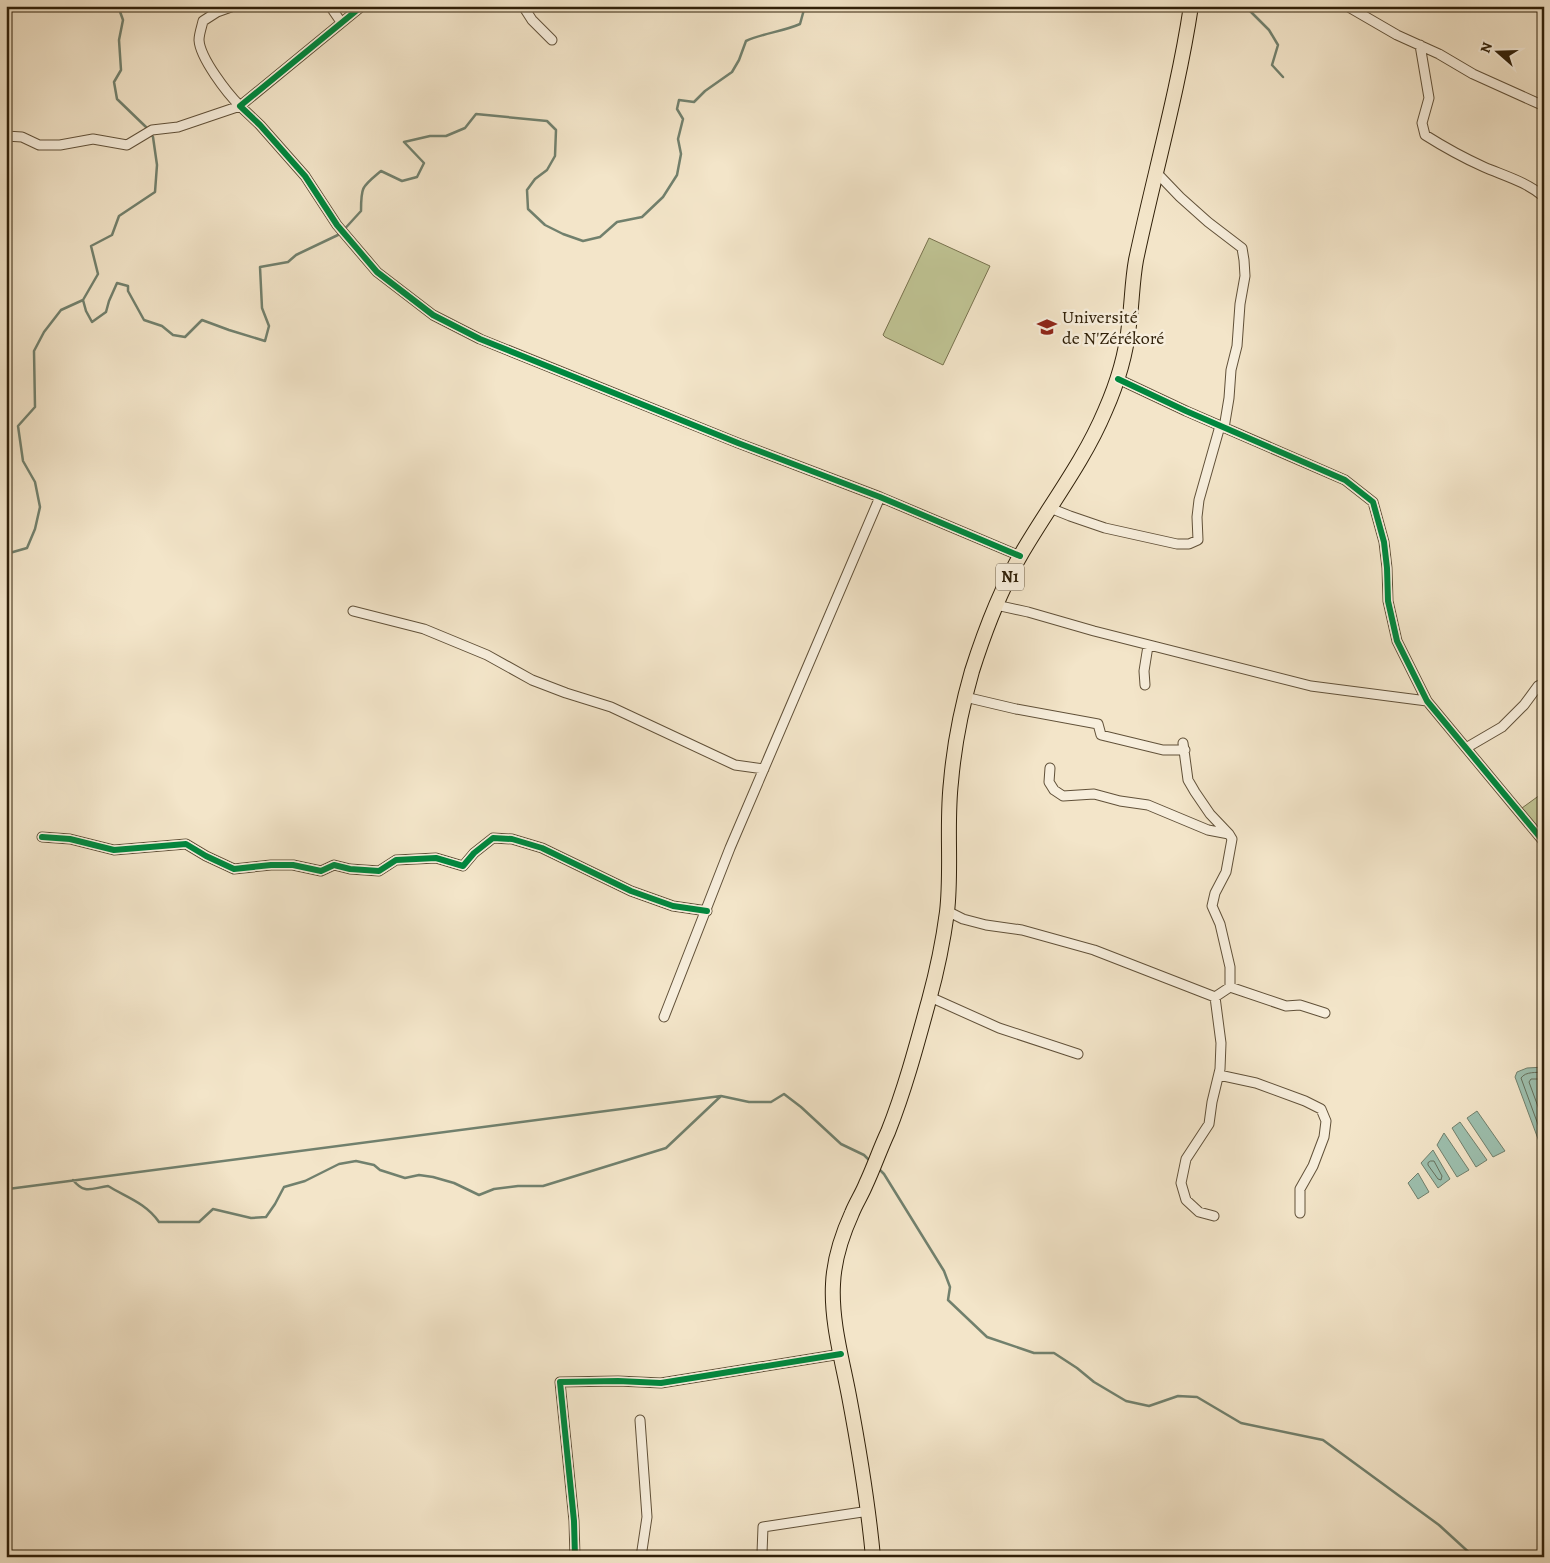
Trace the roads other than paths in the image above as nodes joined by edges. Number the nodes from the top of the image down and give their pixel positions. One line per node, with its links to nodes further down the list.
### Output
1 (330, 6): 7 (street)
2 (362, 6): 7 (street)
3 (523, 6): 8 (street)
4 (1191, 6): 13 (main road, N1)
5 (1347, 6): 9 (street)
6 (231, 7): 10 (street)
7 (341, 22): 10 (street)
8 (552, 40)
9 (1420, 45): 11 (street); 14 (street)
10 (240, 106): 12 (street); 17 (street)
11 (1544, 106)
12 (6, 136)
13 (1156, 172): 15 (main road, N1); 16 (street)
14 (1544, 197)
15 (1118, 378): 16 (street); 18 (main road, N1)
16 (1222, 427): 18 (street); 26 (street)
17 (880, 497): 19 (street); 28 (street)
18 (1050, 508): 19 (main road, N1)
19 (1020, 556): 20 (main road, N1)
20 (996, 605): 22 (street); 25 (main road, N1)
21 (353, 611): 28 (street)
22 (1148, 646): 24 (street); 26 (street)
23 (1544, 683): 27 (street)
24 (1145, 686)
25 (965, 697): 30 (street); 34 (main road, N1)
26 (1427, 701): 27 (street)
27 (1466, 748): 32 (street)
28 (764, 768): 33 (street)
29 (1050, 768): 30 (street)
30 (1229, 834): 35 (street)
31 (42, 837): 33 (street)
32 (1544, 842)
33 (707, 911): 39 (street)
34 (947, 911): 36 (street); 37 (main road, N1)
35 (1230, 987): 36 (street); 38 (street)
36 (1215, 996): 41 (street)
37 (930, 997): 40 (street); 44 (main road, N1)
38 (1325, 1014)
39 (664, 1017)
40 (1078, 1054)
41 (1219, 1075): 42 (street); 43 (street)
42 (1300, 1213)
43 (1214, 1216)
44 (841, 1354): 46 (main road, N1); 47 (street)
45 (640, 1420): 48 (street)
46 (869, 1512): 49 (street); 50 (main road, N1)
47 (575, 1557)
48 (641, 1557)
49 (758, 1557)
50 (873, 1557)

